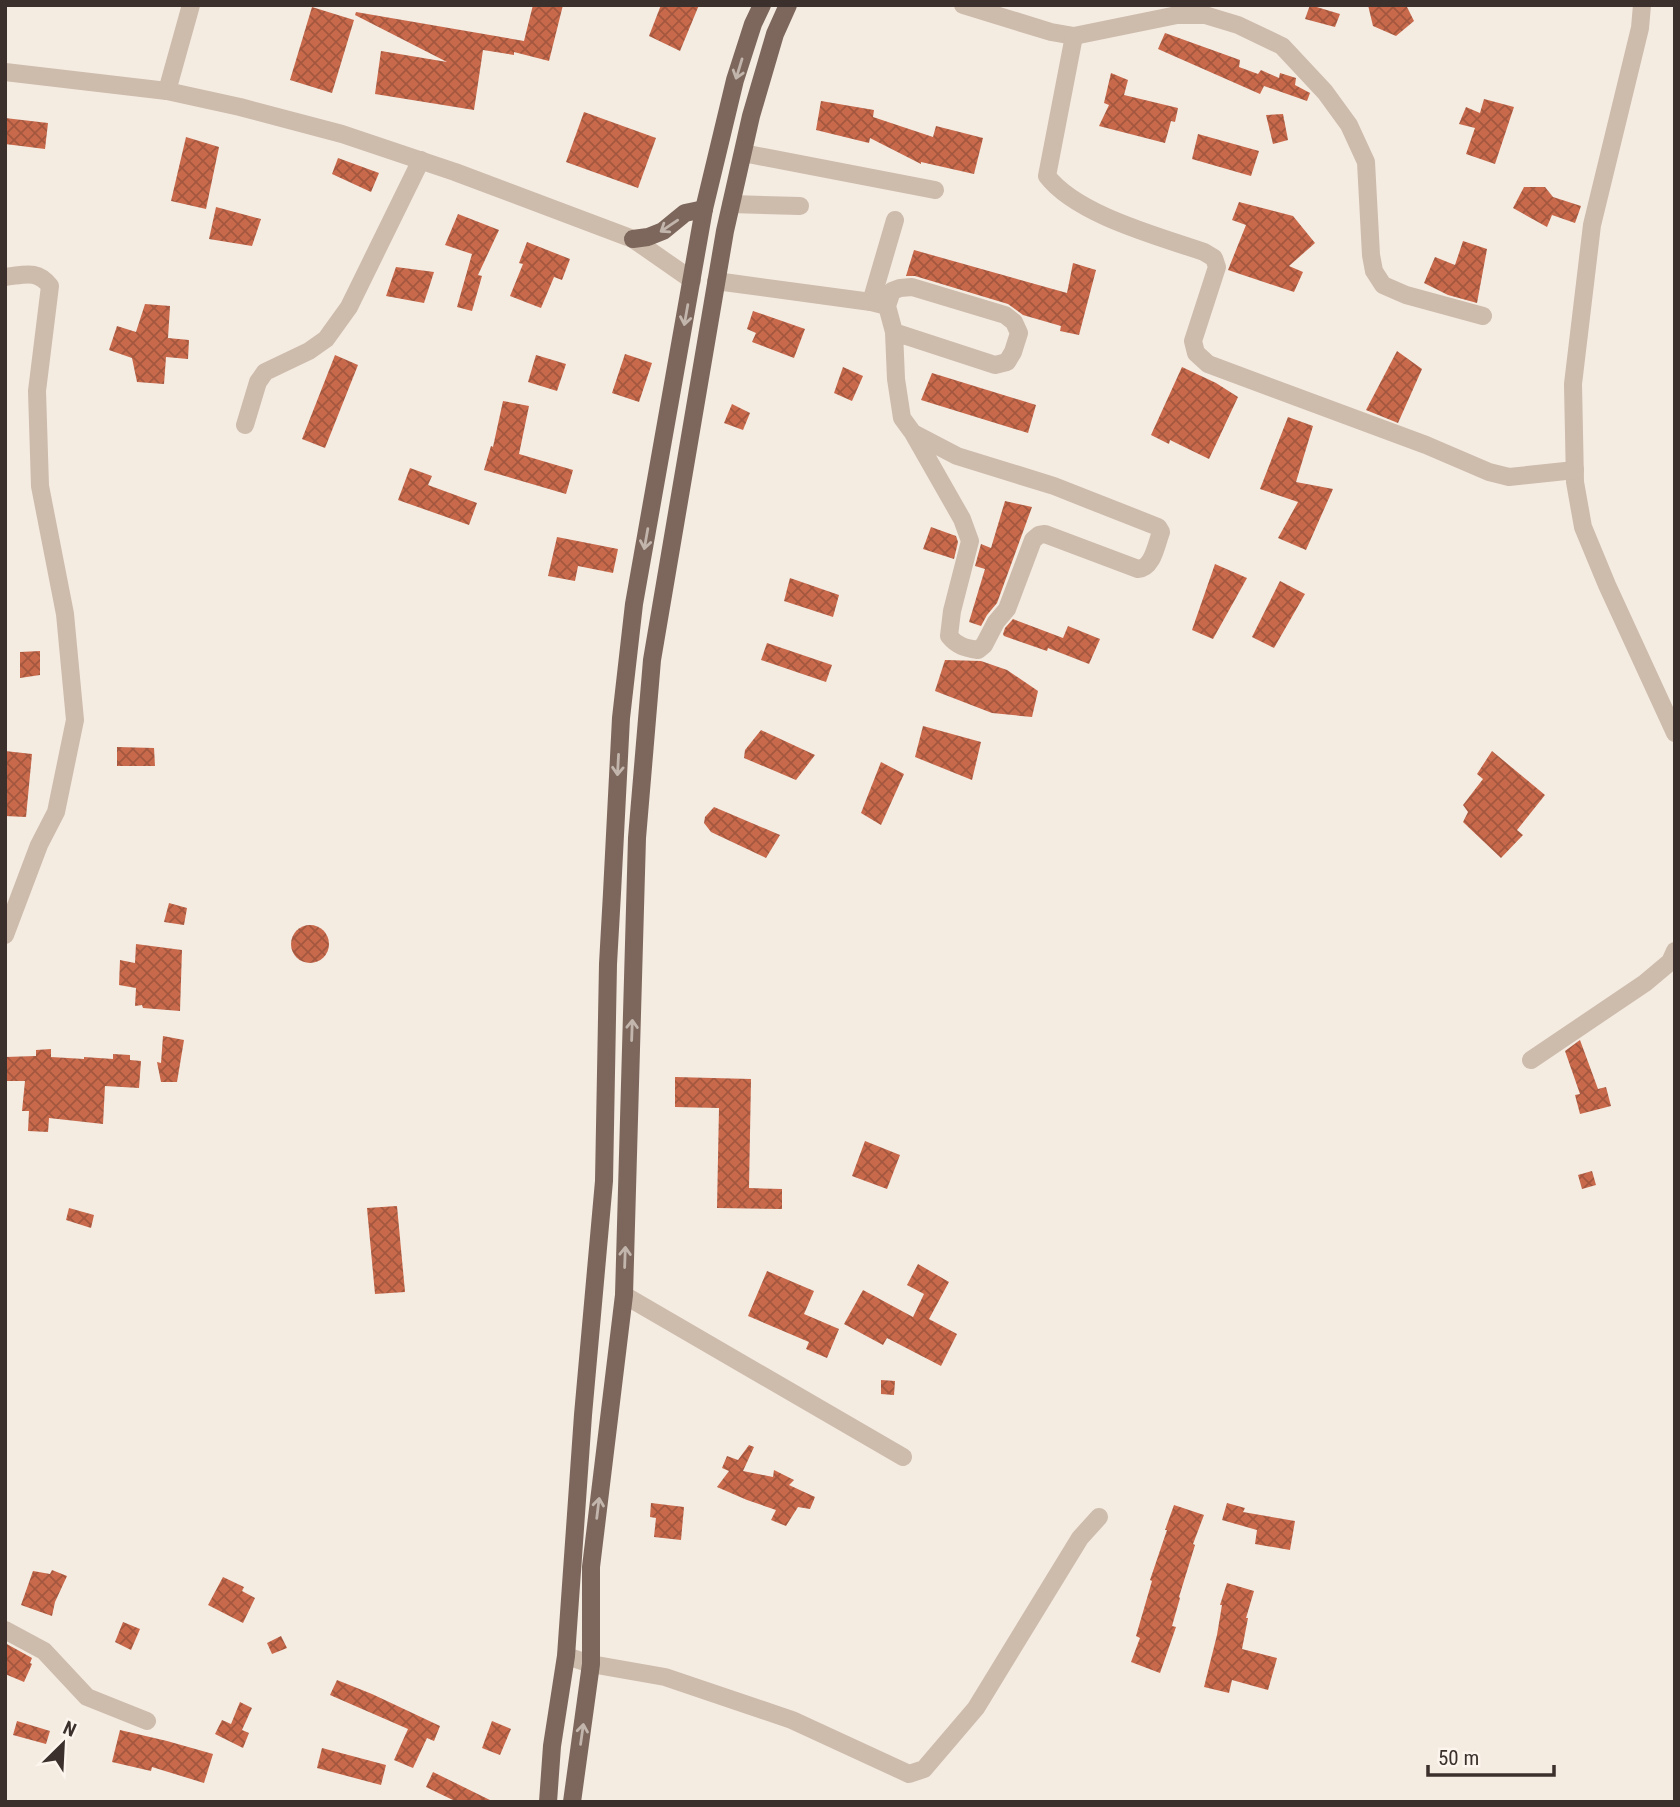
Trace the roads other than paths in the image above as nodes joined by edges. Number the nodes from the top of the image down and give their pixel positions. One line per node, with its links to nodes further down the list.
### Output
1 (191, 5): 8 (street)
2 (762, 5): 14 (main road, one-way to 14)
3 (788, 5): 9 (main road)
4 (963, 5): 6 (street)
5 (1642, 5): 25 (street)
6 (1074, 36): 21 (street); 25 (street)
7 (5, 72): 8 (street)
8 (167, 91): 10 (street)
9 (743, 153): 11 (street); 12 (main road)
10 (421, 160): 16 (street); 23 (street)
11 (935, 190)
12 (731, 204): 13 (street); 19 (main road)
13 (800, 205)
14 (704, 209): 16 (main road, one-way to 16); 18 (main road)
15 (895, 220): 20 (street)
16 (633, 239): 18 (street)
17 (5, 277): 27 (street)
18 (692, 280): 34 (main road, one-way to 34)
19 (716, 281): 20 (street); 30 (main road, one-way to 19)
20 (879, 304): 22 (street); 22 (street)
21 (1483, 316)
22 (894, 332): 24 (street)
23 (245, 425)
24 (913, 433): 24 (street)
25 (1575, 470): 26 (street)
26 (1675, 733)
27 (5, 935)
28 (1675, 951): 29 (street)
29 (1531, 1060)
30 (624, 1295): 31 (street); 35 (main road, one-way to 30)
31 (903, 1457)
32 (1099, 1517): 35 (street)
33 (5, 1630): 36 (street)
34 (566, 1656): 35 (street); 37 (main road)
35 (591, 1664): 38 (main road, one-way to 35)
36 (147, 1721)
37 (548, 1802)
38 (572, 1802)

